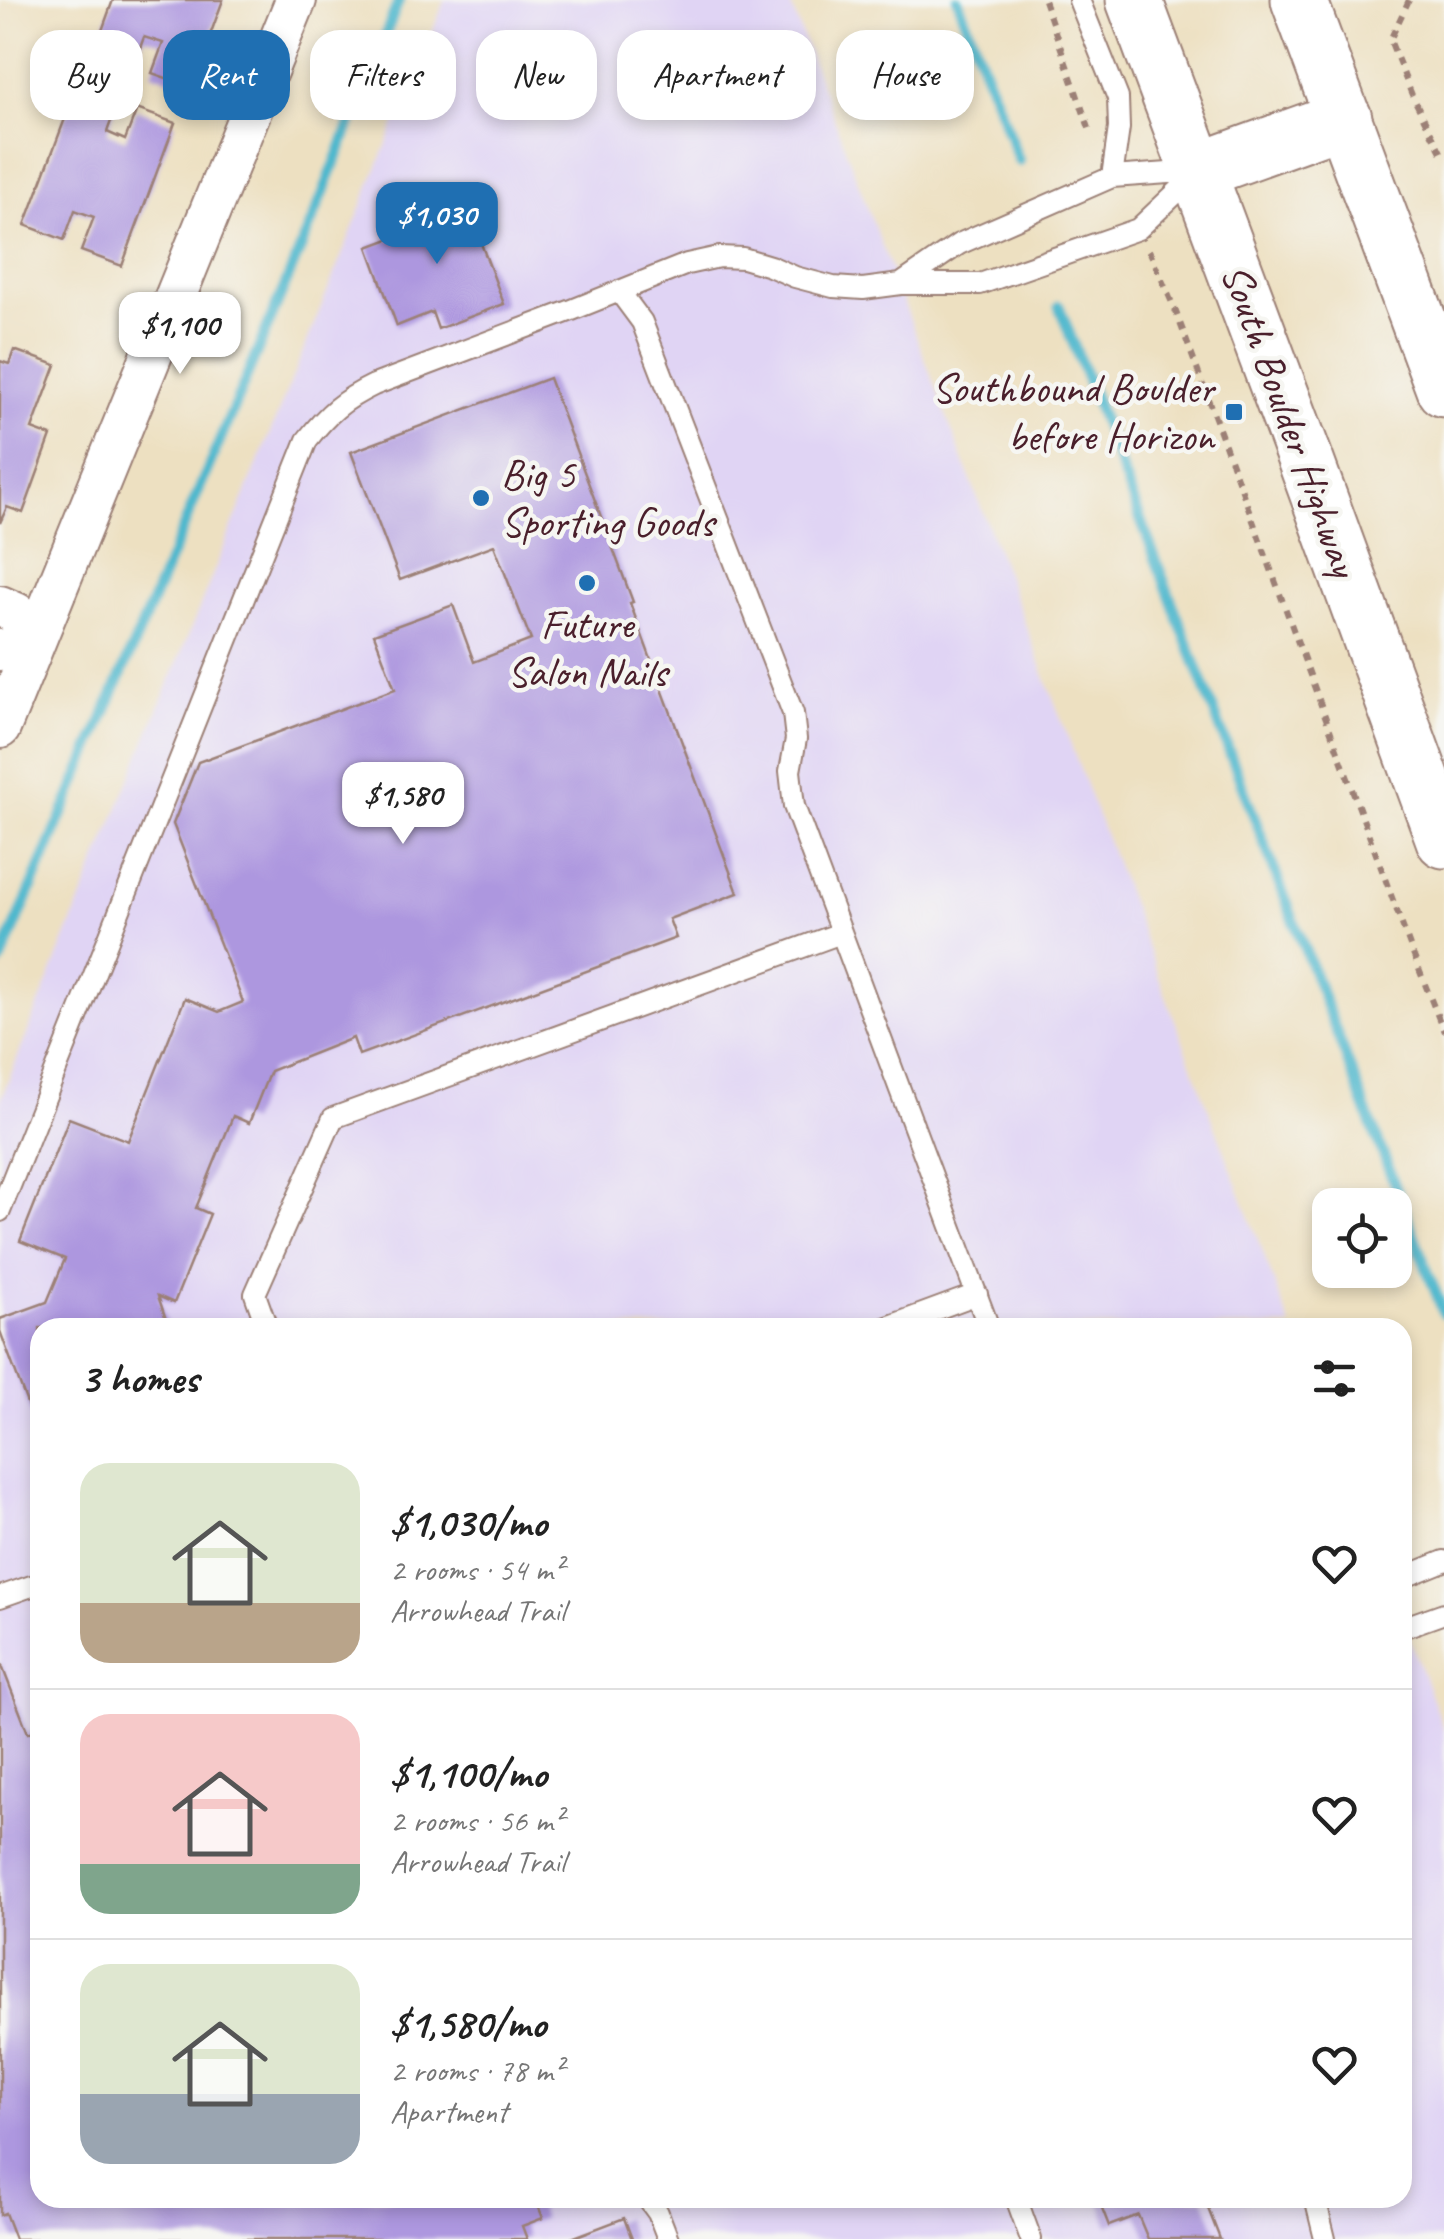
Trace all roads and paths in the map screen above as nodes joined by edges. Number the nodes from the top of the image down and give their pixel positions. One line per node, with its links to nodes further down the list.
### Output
1 (296, 0): 16 (street)
2 (1044, 0): 10 (path)
3 (1078, 0): 10 (lane)
4 (1134, 0): 9 (main road, South Boulder Highway)
5 (1300, 0): 7 (main road)
6 (1409, 0): 8 (path)
7 (1344, 118): 9 (main road); 14 (main road)
8 (1444, 158)
9 (1198, 171): 10 (lane); 11 (lane); 18 (main road, South Boulder Highway)
10 (1112, 178): 12 (lane)
11 (1138, 229): 12 (lane); 20 (path)
12 (901, 284): 13 (lane)
13 (619, 292): 19 (lane); 21 (lane)
14 (1444, 389)
15 (0, 606): 16 (street)
16 (17, 646): 17 (street)
17 (0, 728)
18 (1444, 840)
19 (841, 933): 22 (lane); 23 (lane)
20 (1444, 1032)
21 (0, 1211)
22 (977, 1294): 24 (lane); 25 (lane)
23 (263, 1318)
24 (912, 1318)
25 (985, 1318)
26 (1444, 1560): 27 (lane)
27 (1412, 1574)
28 (30, 1586): 29 (lane)
29 (0, 1597)
30 (1444, 1613): 31 (lane)
31 (1412, 1624)
32 (654, 2208): 35 (lane)
33 (1020, 2208): 36 (lane)
34 (1318, 2208): 37 (lane)
35 (668, 2239)
36 (1031, 2239)
37 (1325, 2239)

